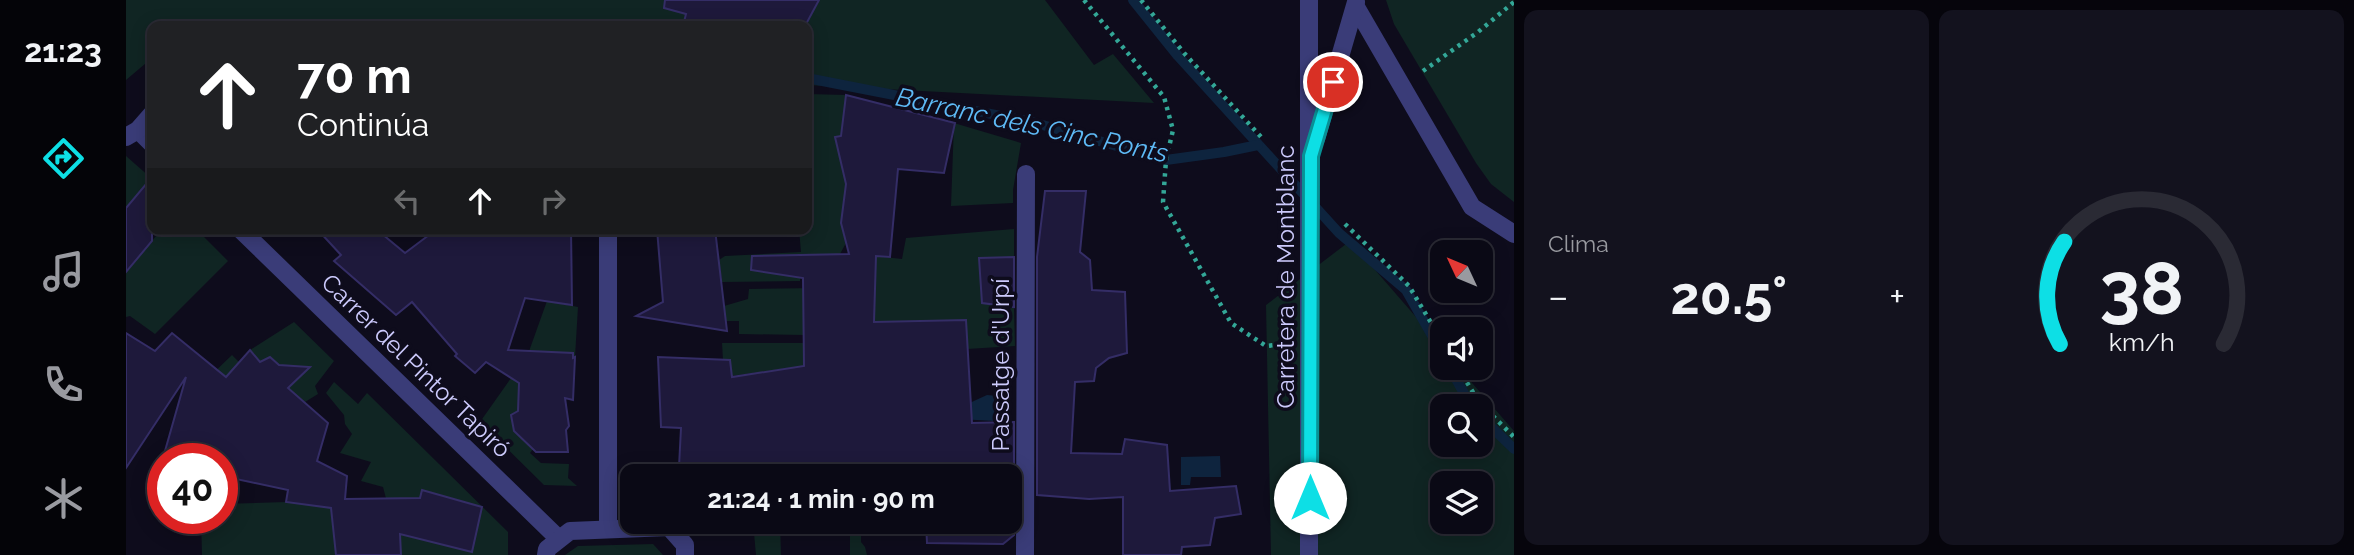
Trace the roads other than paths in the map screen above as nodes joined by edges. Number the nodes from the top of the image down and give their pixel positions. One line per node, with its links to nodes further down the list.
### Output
1 (1309, 0): 5 (street, Carretera de Montblanc)
2 (1356, 4): 5 (street); 7 (street)
3 (147, 119): 4 (street)
4 (132, 133)
5 (1311, 156): 15 (street, Carretera de Montblanc)
6 (1026, 174): 14 (street, Passatge d'Urpí)
7 (1514, 234)
8 (246, 235): 11 (street, Carrer del Pintor Tapiró)
9 (608, 235): 10 (street)
10 (608, 529): 11 (street); 13 (street)
11 (558, 538): 12 (street)
12 (546, 555)
13 (685, 555)
14 (1025, 555)
15 (1310, 555)

